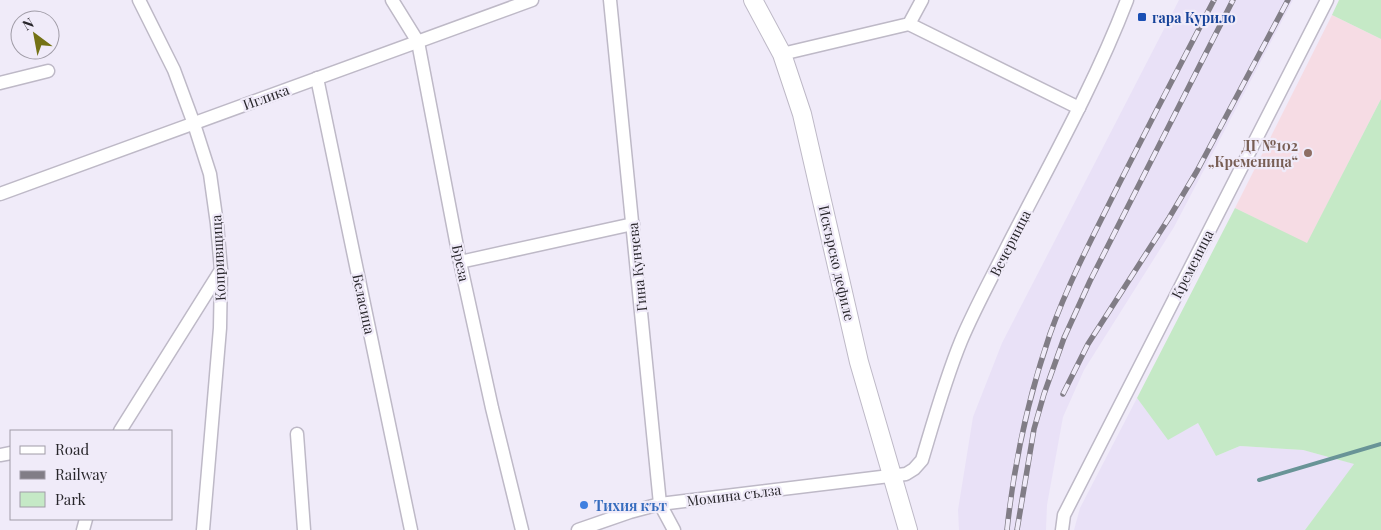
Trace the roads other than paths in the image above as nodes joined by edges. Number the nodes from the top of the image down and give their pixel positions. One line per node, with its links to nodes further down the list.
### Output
1 (139, 0): 16 (street, Копривщица)
2 (392, 0): 10 (street, Бреза)
3 (532, 0): 10 (street, Иглика)
4 (610, 0): 18 (street, Гина Кунчева)
5 (753, 0): 11 (main road, Искърско дефиле)
6 (922, 0): 9 (street)
7 (1127, 0): 15 (street, Вечерница)
8 (1327, 0): 32 (street, Кременица)
9 (910, 24): 11 (street); 15 (street)
10 (418, 42): 13 (street, Иглика); 19 (street, Бреза)
11 (782, 54): 23 (main road, Искърско дефиле)
12 (48, 71): 14 (street)
13 (318, 78): 16 (street, Иглика); 27 (street, Беласица)
14 (0, 83)
15 (1079, 108): 23 (street, Вечерница)
16 (194, 124): 17 (street, Иглика); 20 (street, Копривщица)
17 (0, 194)
18 (633, 224): 19 (street); 24 (street, Гина Кунчева)
19 (460, 262): 28 (street, Бреза)
20 (221, 270): 21 (street); 25 (street, Копривщица)
21 (121, 430)
22 (297, 434): 26 (street)
23 (893, 476): 24 (street, Момина сълза); 31 (main road, Искърско дефиле)
24 (660, 504): 29 (street, Момина сълза); 30 (street, Гина Кунчева)
25 (203, 530)
26 (304, 530)
27 (411, 530)
28 (522, 530)
29 (578, 530)
30 (674, 530)
31 (908, 530)
32 (1062, 530)

